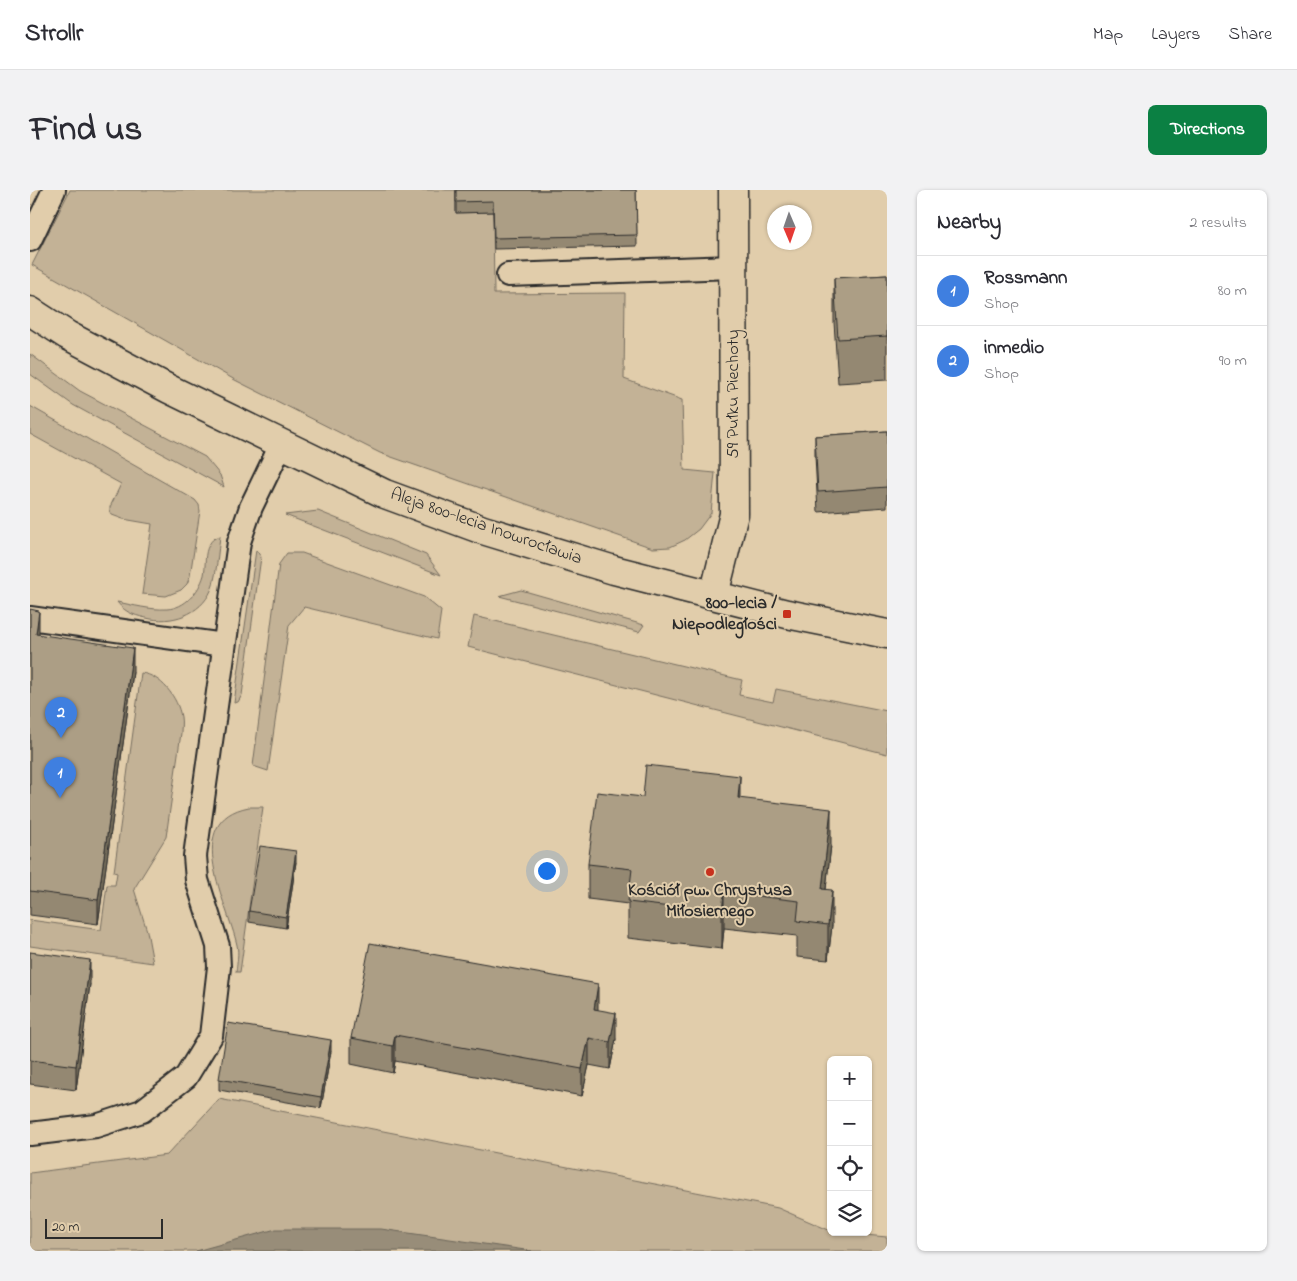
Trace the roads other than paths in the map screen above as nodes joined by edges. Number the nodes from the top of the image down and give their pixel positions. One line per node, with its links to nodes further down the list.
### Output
1 (54, 190): 3 (lane)
2 (733, 190): 4 (street, 59 Pułku Piechoty)
3 (30, 240)
4 (733, 267): 5 (lane); 8 (street, 59 Pułku Piechoty)
5 (508, 275)
6 (30, 311): 7 (street, Aleja 800-lecia Inowrocławia)
7 (282, 444): 8 (street, Aleja 800-lecia Inowrocławia); 11 (lane)
8 (714, 595): 10 (street, Aleja 800-lecia Inowrocławia)
9 (30, 618): 11 (lane)
10 (887, 634)
11 (224, 645): 12 (lane)
12 (30, 1134)

